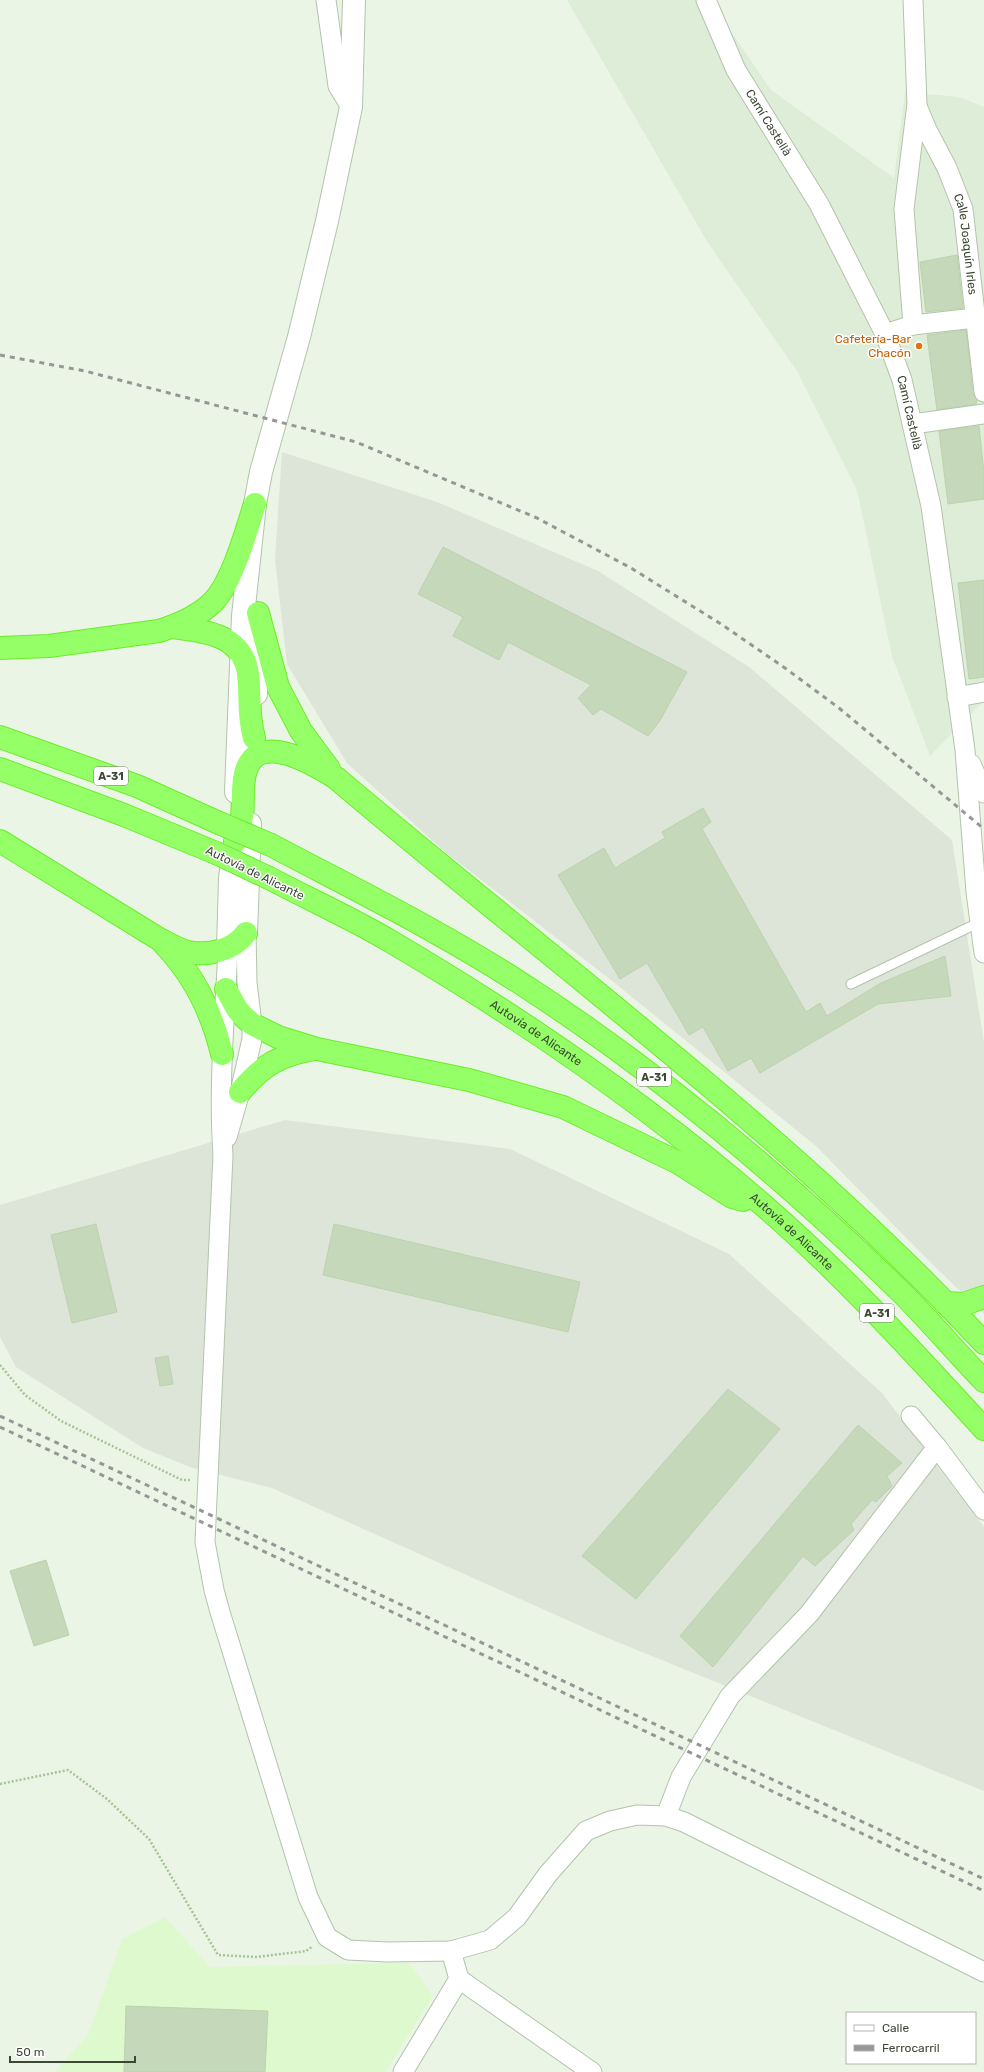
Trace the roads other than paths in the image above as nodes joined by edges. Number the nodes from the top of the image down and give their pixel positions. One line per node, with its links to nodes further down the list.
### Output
1 (326, 0): 6 (street)
2 (354, 0): 6 (street)
3 (706, 0): 9 (street, Camí Castellà)
4 (913, 0): 5 (street)
5 (917, 104): 7 (street, Calle Joaquín Irles); 8 (street)
6 (351, 107): 13 (street)
7 (976, 318): 8 (street); 10 (street, Calle Joaquín Irles)
8 (913, 325): 9 (street)
9 (885, 334): 12 (street, Camí Castellà)
10 (984, 392)
11 (984, 414): 12 (street)
12 (913, 424): 20 (street, Camí Castellà)
13 (255, 504): 14 (street); 16 (highway)
14 (252, 536): 15 (street); 18 (street)
15 (258, 613): 22 (street); 26 (highway)
16 (172, 627): 17 (highway); 18 (highway)
17 (0, 648)
18 (241, 653): 22 (highway); 29 (street)
19 (984, 692): 20 (street)
20 (957, 697): 23 (street, Camí Castellà)
21 (0, 737): 46 (highway, A-31, bridge)
22 (254, 738): 24 (street)
23 (965, 750): 27 (street); 30 (street)
24 (252, 759): 26 (highway); 29 (highway); 31 (street)
25 (0, 769): 42 (highway, Autovía de Alicante / A-31, bridge)
26 (336, 778): 44 (highway)
27 (984, 793)
28 (0, 840): 32 (highway)
29 (235, 842): 33 (street)
30 (980, 922): 34 (street); 35 (lane)
31 (246, 933): 33 (highway); 37 (street)
32 (159, 939): 33 (highway); 39 (highway)
33 (228, 947): 36 (street)
34 (984, 952)
35 (851, 984)
36 (226, 988): 37 (highway); 39 (street)
37 (252, 1024): 38 (highway); 40 (street)
38 (317, 1049): 40 (highway); 42 (highway)
39 (222, 1054): 41 (street)
40 (240, 1092): 41 (street)
41 (223, 1156): 52 (street)
42 (763, 1205): 48 (highway, Autovía de Alicante / A-31)
43 (984, 1297): 44 (highway)
44 (945, 1303): 45 (highway)
45 (984, 1343)
46 (984, 1381)
47 (911, 1416): 49 (street)
48 (984, 1428)
49 (937, 1447): 50 (street); 51 (street)
50 (984, 1510)
51 (666, 1816): 52 (street); 53 (street)
52 (451, 1951): 54 (street)
53 (984, 1972)
54 (459, 1979): 55 (street); 56 (street)
55 (403, 2072)
56 (592, 2072)

